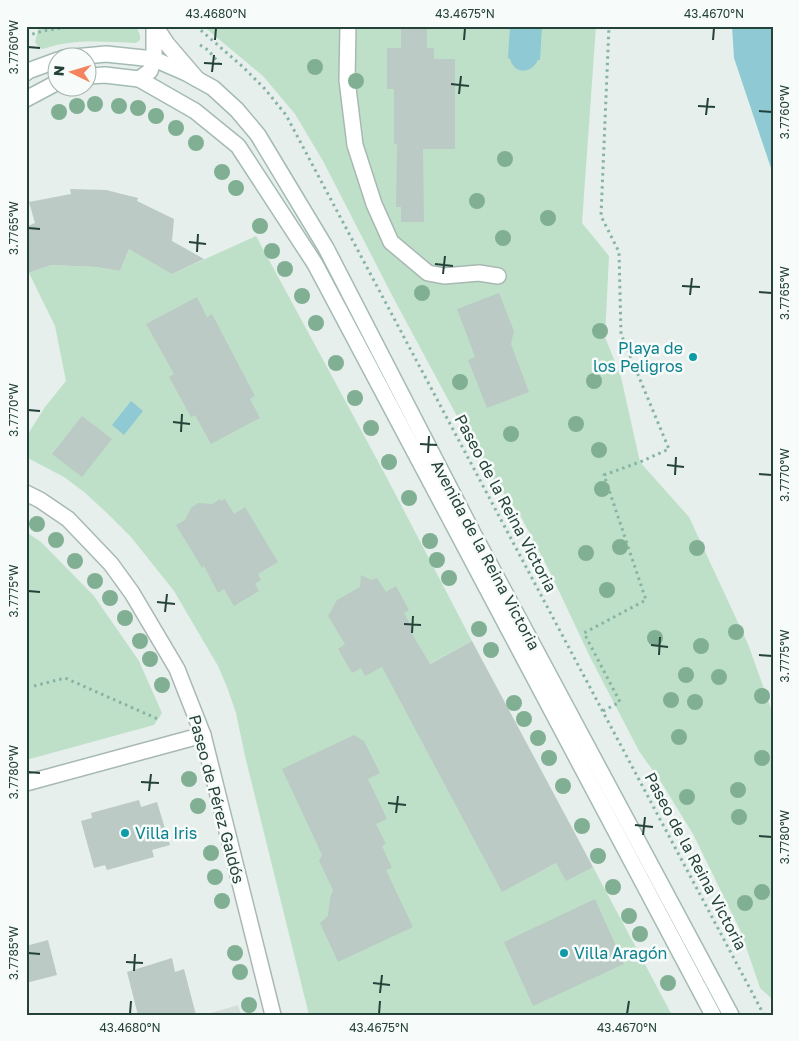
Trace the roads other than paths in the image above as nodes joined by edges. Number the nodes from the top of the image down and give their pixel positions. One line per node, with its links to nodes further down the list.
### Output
1 (154, 26): 4 (main road); 9 (main road)
2 (348, 26): 12 (main road)
3 (98, 55): 4 (main road, Avenida de la Reina Victoria)
4 (154, 59): 8 (main road); 9 (main road, Avenida de la Reina Victoria)
5 (48, 64): 6 (main road)
6 (26, 73)
7 (98, 75): 8 (main road, Avenida de la Reina Victoria)
8 (139, 79): 17 (main road, Avenida de la Reina Victoria)
9 (198, 80): 18 (main road, Avenida de la Reina Victoria)
10 (48, 87): 11 (main road)
11 (26, 99)
12 (498, 276)
13 (26, 493): 14 (main road, Paseo de Pérez Galdós)
14 (203, 735): 15 (main road); 16 (main road, Paseo de Pérez Galdós)
15 (26, 783)
16 (273, 1015)
17 (713, 1015)
18 (731, 1015)

